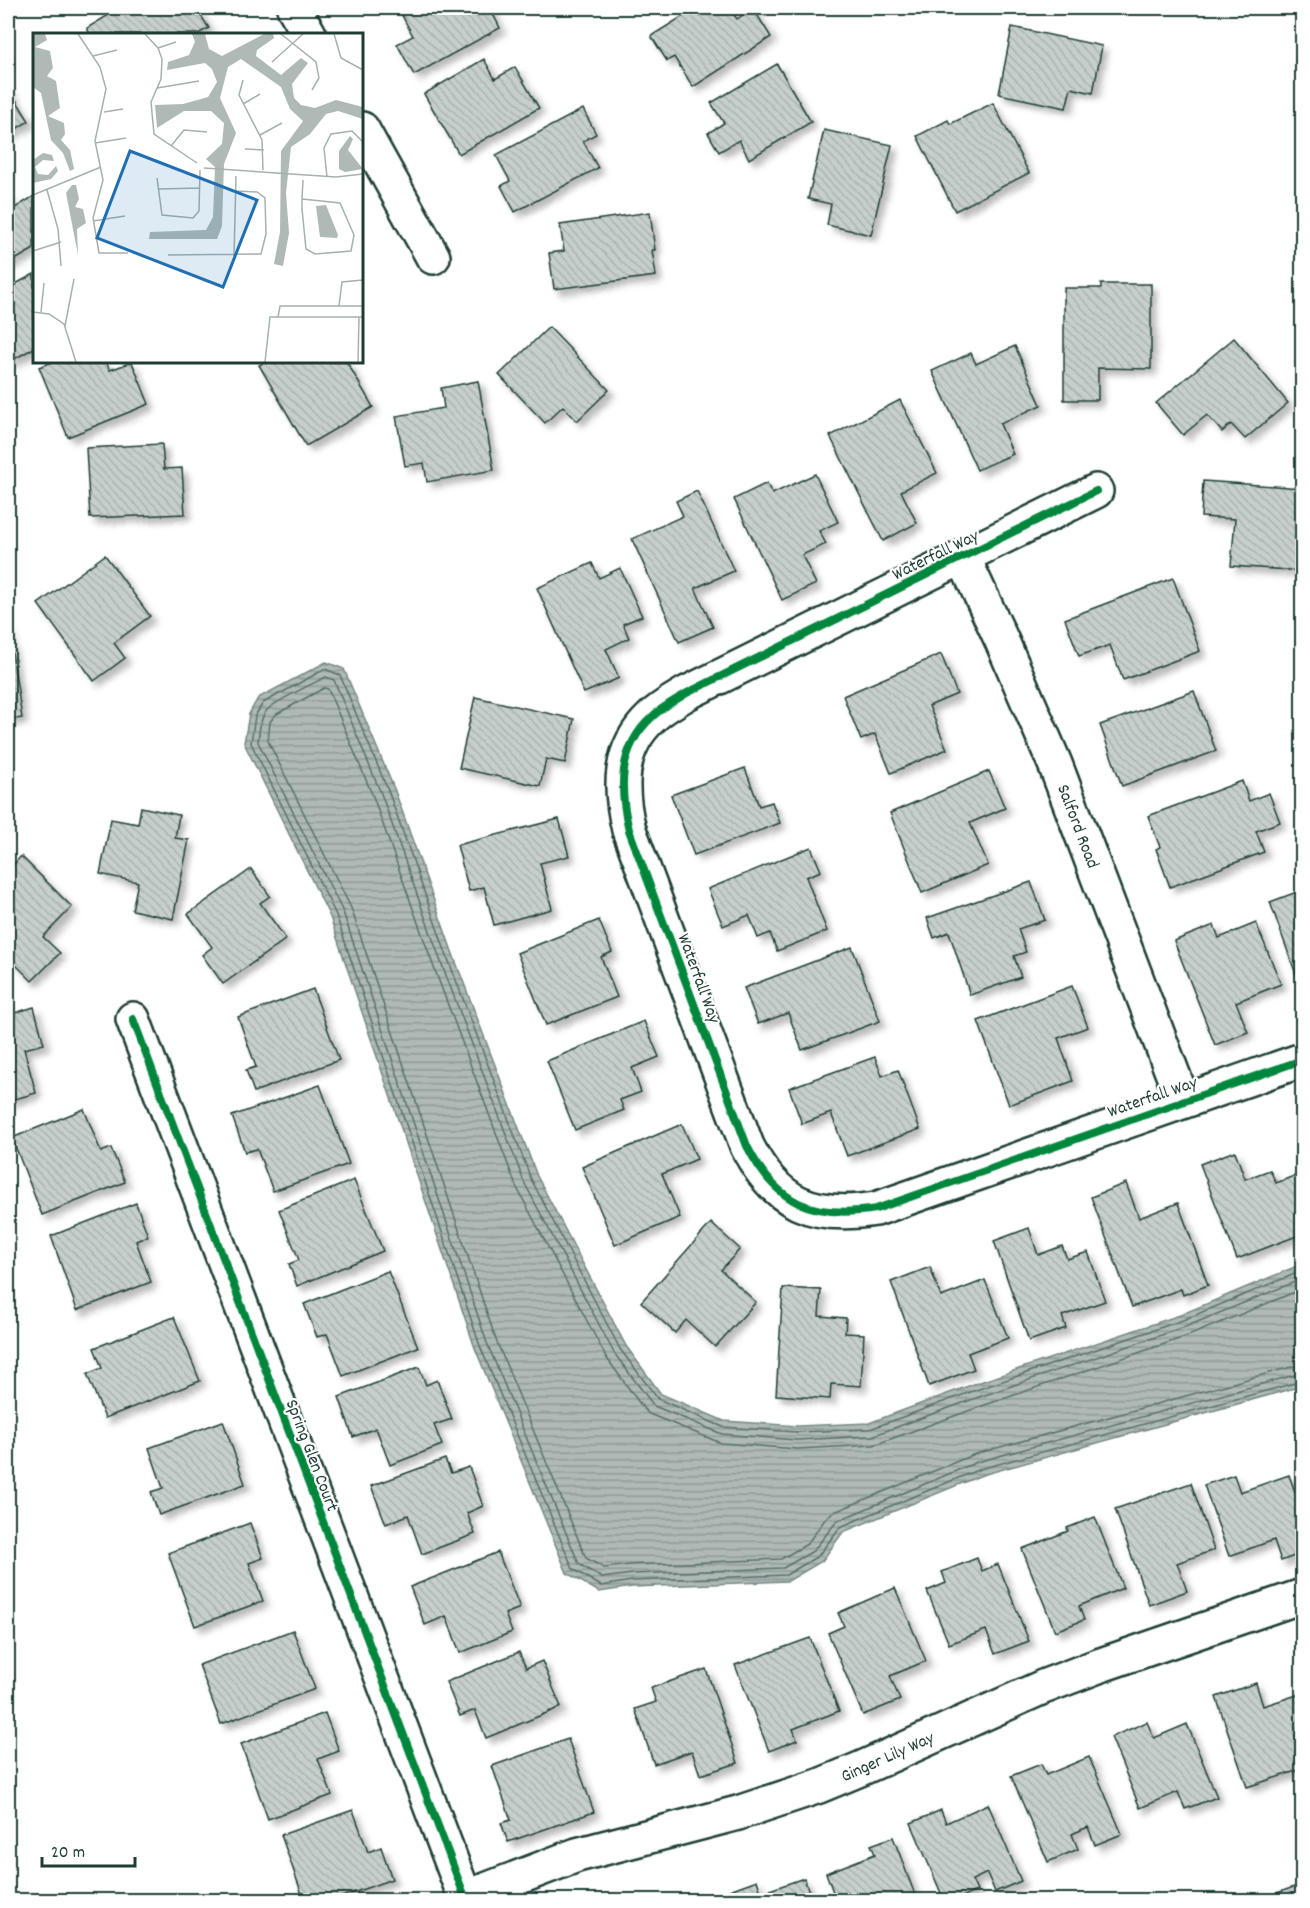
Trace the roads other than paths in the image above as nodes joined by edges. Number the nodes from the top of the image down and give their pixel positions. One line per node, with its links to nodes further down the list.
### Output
1 (294, 8): 2 (street)
2 (308, 33)
3 (363, 131): 4 (street)
4 (433, 257)
5 (1096, 491): 6 (street, Waterfall Way)
6 (963, 557): 9 (street, Salford Road); 9 (street, Waterfall Way)
7 (133, 1019): 11 (street, Spring Glen Court)
8 (1302, 1060): 9 (street, Waterfall Way)
9 (1183, 1101)
10 (1302, 1596): 11 (street, Ginger Lily Way)
11 (465, 1899)

